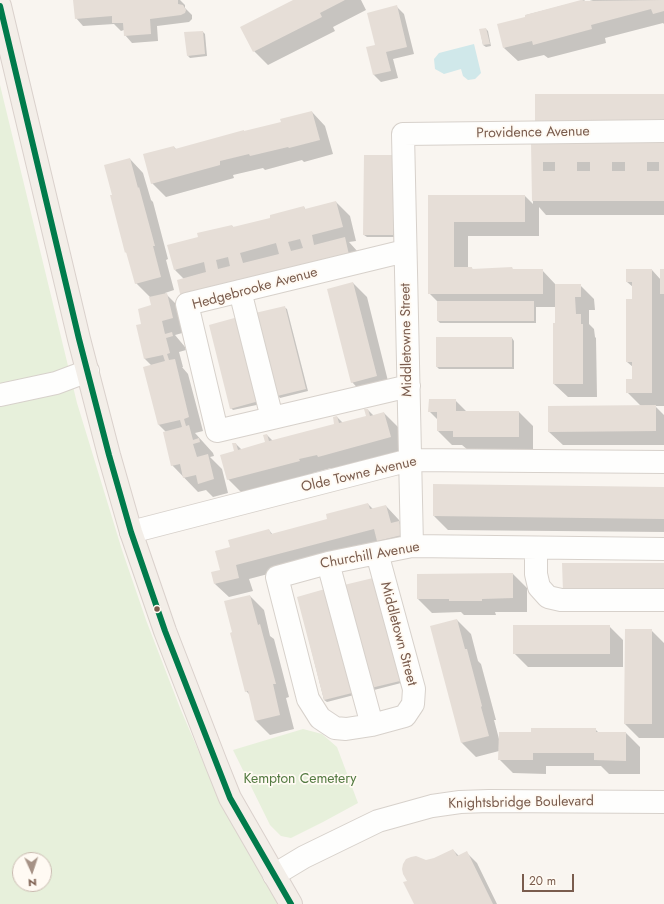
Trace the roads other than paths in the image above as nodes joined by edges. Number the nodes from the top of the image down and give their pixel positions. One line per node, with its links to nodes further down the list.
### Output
1 (0, 6): 6 (main road)
2 (664, 132): 3 (street, Providence Avenue)
3 (403, 134): 4 (street, Middletowne Street)
4 (406, 251): 5 (street, Hedgebrooke Avenue); 7 (street, Middletowne Street)
5 (240, 291): 9 (street); 9 (street, Hedgebrooke Avenue)
6 (88, 370): 8 (street); 12 (main road)
7 (409, 386): 9 (street, Hedgebrooke Avenue); 10 (street, Middletowne Street)
8 (0, 395)
9 (272, 418)
10 (410, 460): 11 (street, Olde Towne Avenue); 12 (street, Olde Towne Avenue); 13 (street, Middletowne Street)
11 (664, 462)
12 (131, 532): 22 (main road)
13 (412, 546): 14 (street, Churchill Avenue); 16 (street, Churchill Avenue)
14 (536, 548): 15 (street, Churchill Avenue); 19 (street)
15 (664, 550)
16 (377, 553): 17 (street, Churchill Avenue); 20 (street, Middletown Street)
17 (328, 563): 18 (street, Churchill Avenue); 20 (street)
18 (277, 576): 20 (street, Middletown Street)
19 (664, 600)
20 (372, 725)
21 (664, 802): 22 (street, Knightsbridge Boulevard)
22 (274, 875): 23 (main road)
23 (291, 904)

